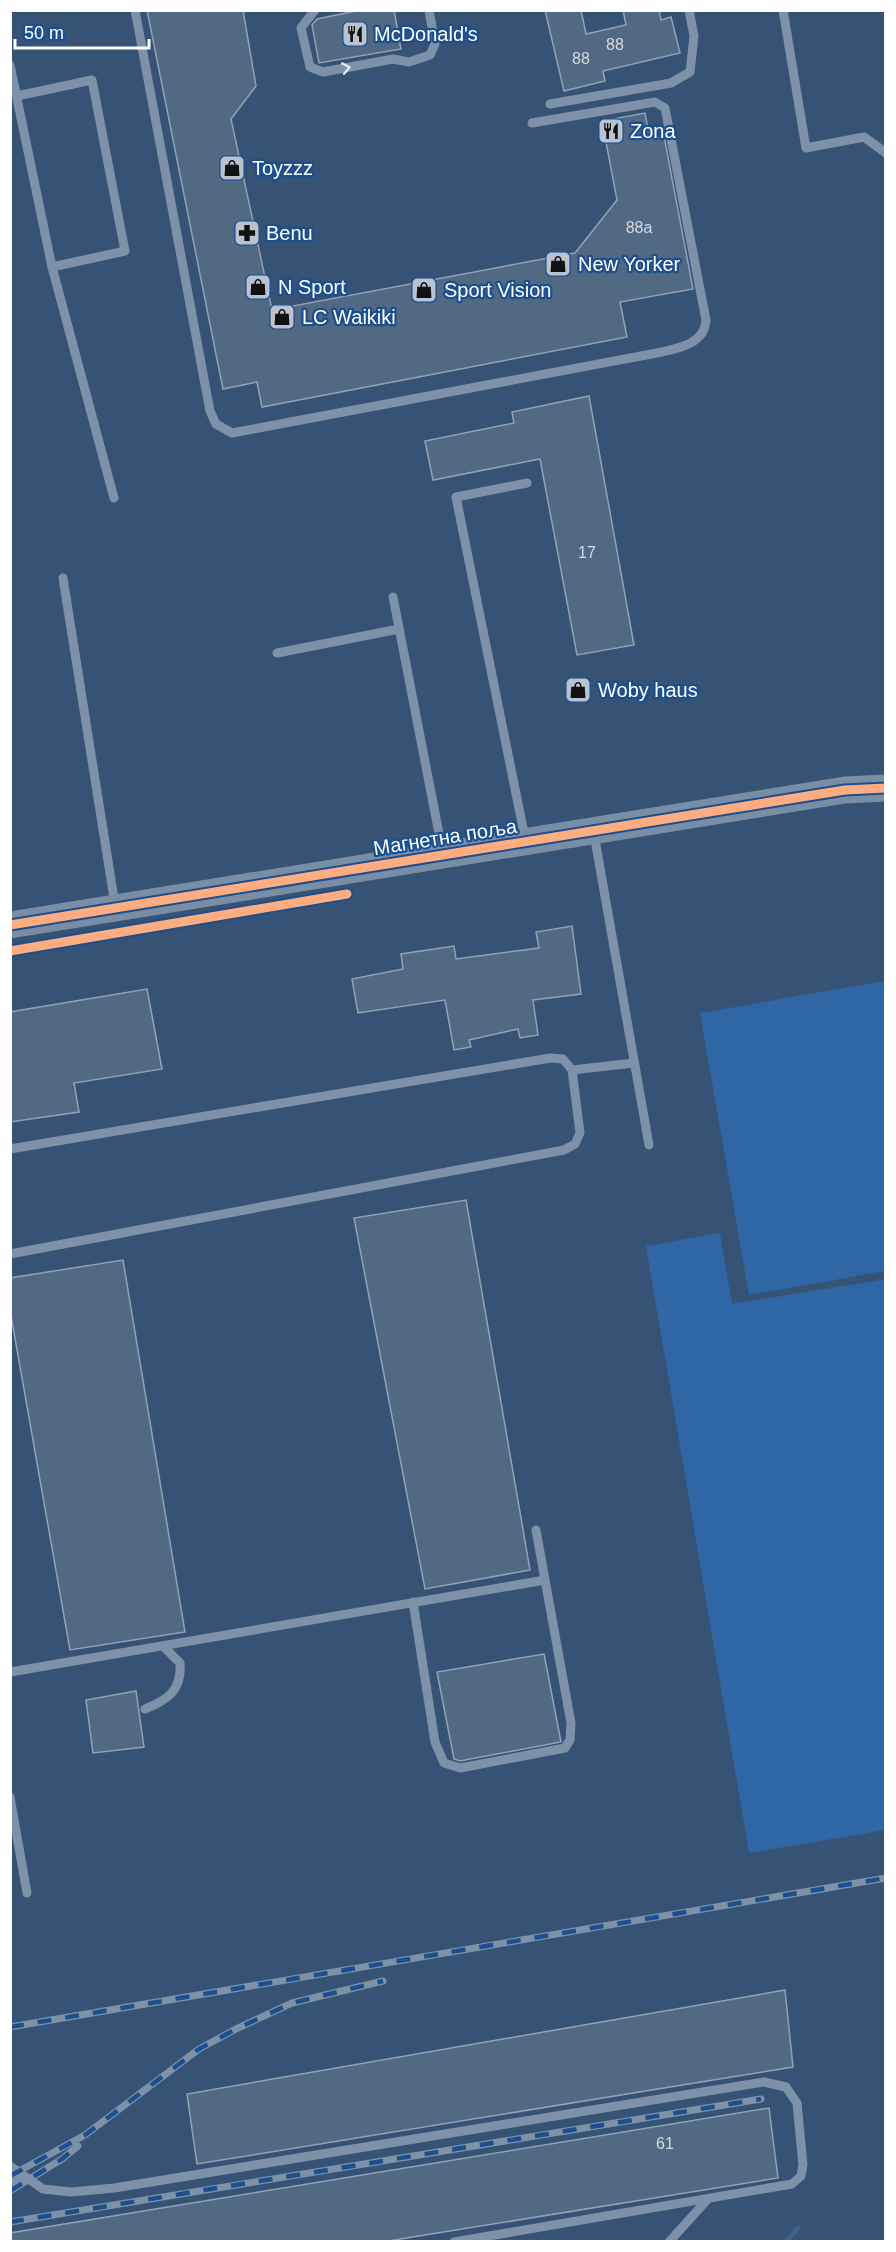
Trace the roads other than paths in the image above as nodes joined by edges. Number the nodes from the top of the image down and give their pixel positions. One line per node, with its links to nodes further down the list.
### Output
1 (135, 10): 9 (lane)
2 (315, 10): 3 (lane, one-way to 3)
3 (429, 10)
4 (689, 10): 8 (lane)
5 (783, 10): 10 (lane)
6 (10, 65): 7 (lane)
7 (16, 96): 11 (lane); 11 (lane)
8 (550, 104)
9 (532, 123)
10 (885, 153)
11 (52, 267): 13 (lane)
12 (527, 483): 20 (lane)
13 (114, 498)
14 (63, 578): 22 (lane)
15 (393, 597): 16 (lane)
16 (399, 629): 17 (lane); 21 (lane)
17 (277, 653)
18 (885, 788): 19 (street, Магнетна поља)
19 (594, 831): 20 (street, Магнетна поља); 24 (lane)
20 (526, 842): 21 (street, Магнетна поља)
21 (443, 855): 22 (street, Магнетна поља)
22 (116, 908): 23 (street, Магнетна поља)
23 (10, 925)
24 (634, 1063): 25 (lane); 26 (lane)
25 (572, 1070): 27 (lane); 28 (lane)
26 (649, 1145)
27 (10, 1149)
28 (10, 1254)
29 (536, 1530): 30 (lane)
30 (545, 1580): 31 (lane); 31 (lane)
31 (413, 1602): 32 (lane)
32 (163, 1646): 33 (lane); 34 (lane)
33 (10, 1672)
34 (145, 1709)
35 (10, 1797): 36 (lane)
36 (27, 1893)
37 (10, 2166): 38 (lane)
38 (24, 2176): 39 (lane); 40 (lane)
39 (10, 2183)
40 (707, 2200): 41 (lane); 42 (lane)
41 (454, 2241)
42 (669, 2241)

